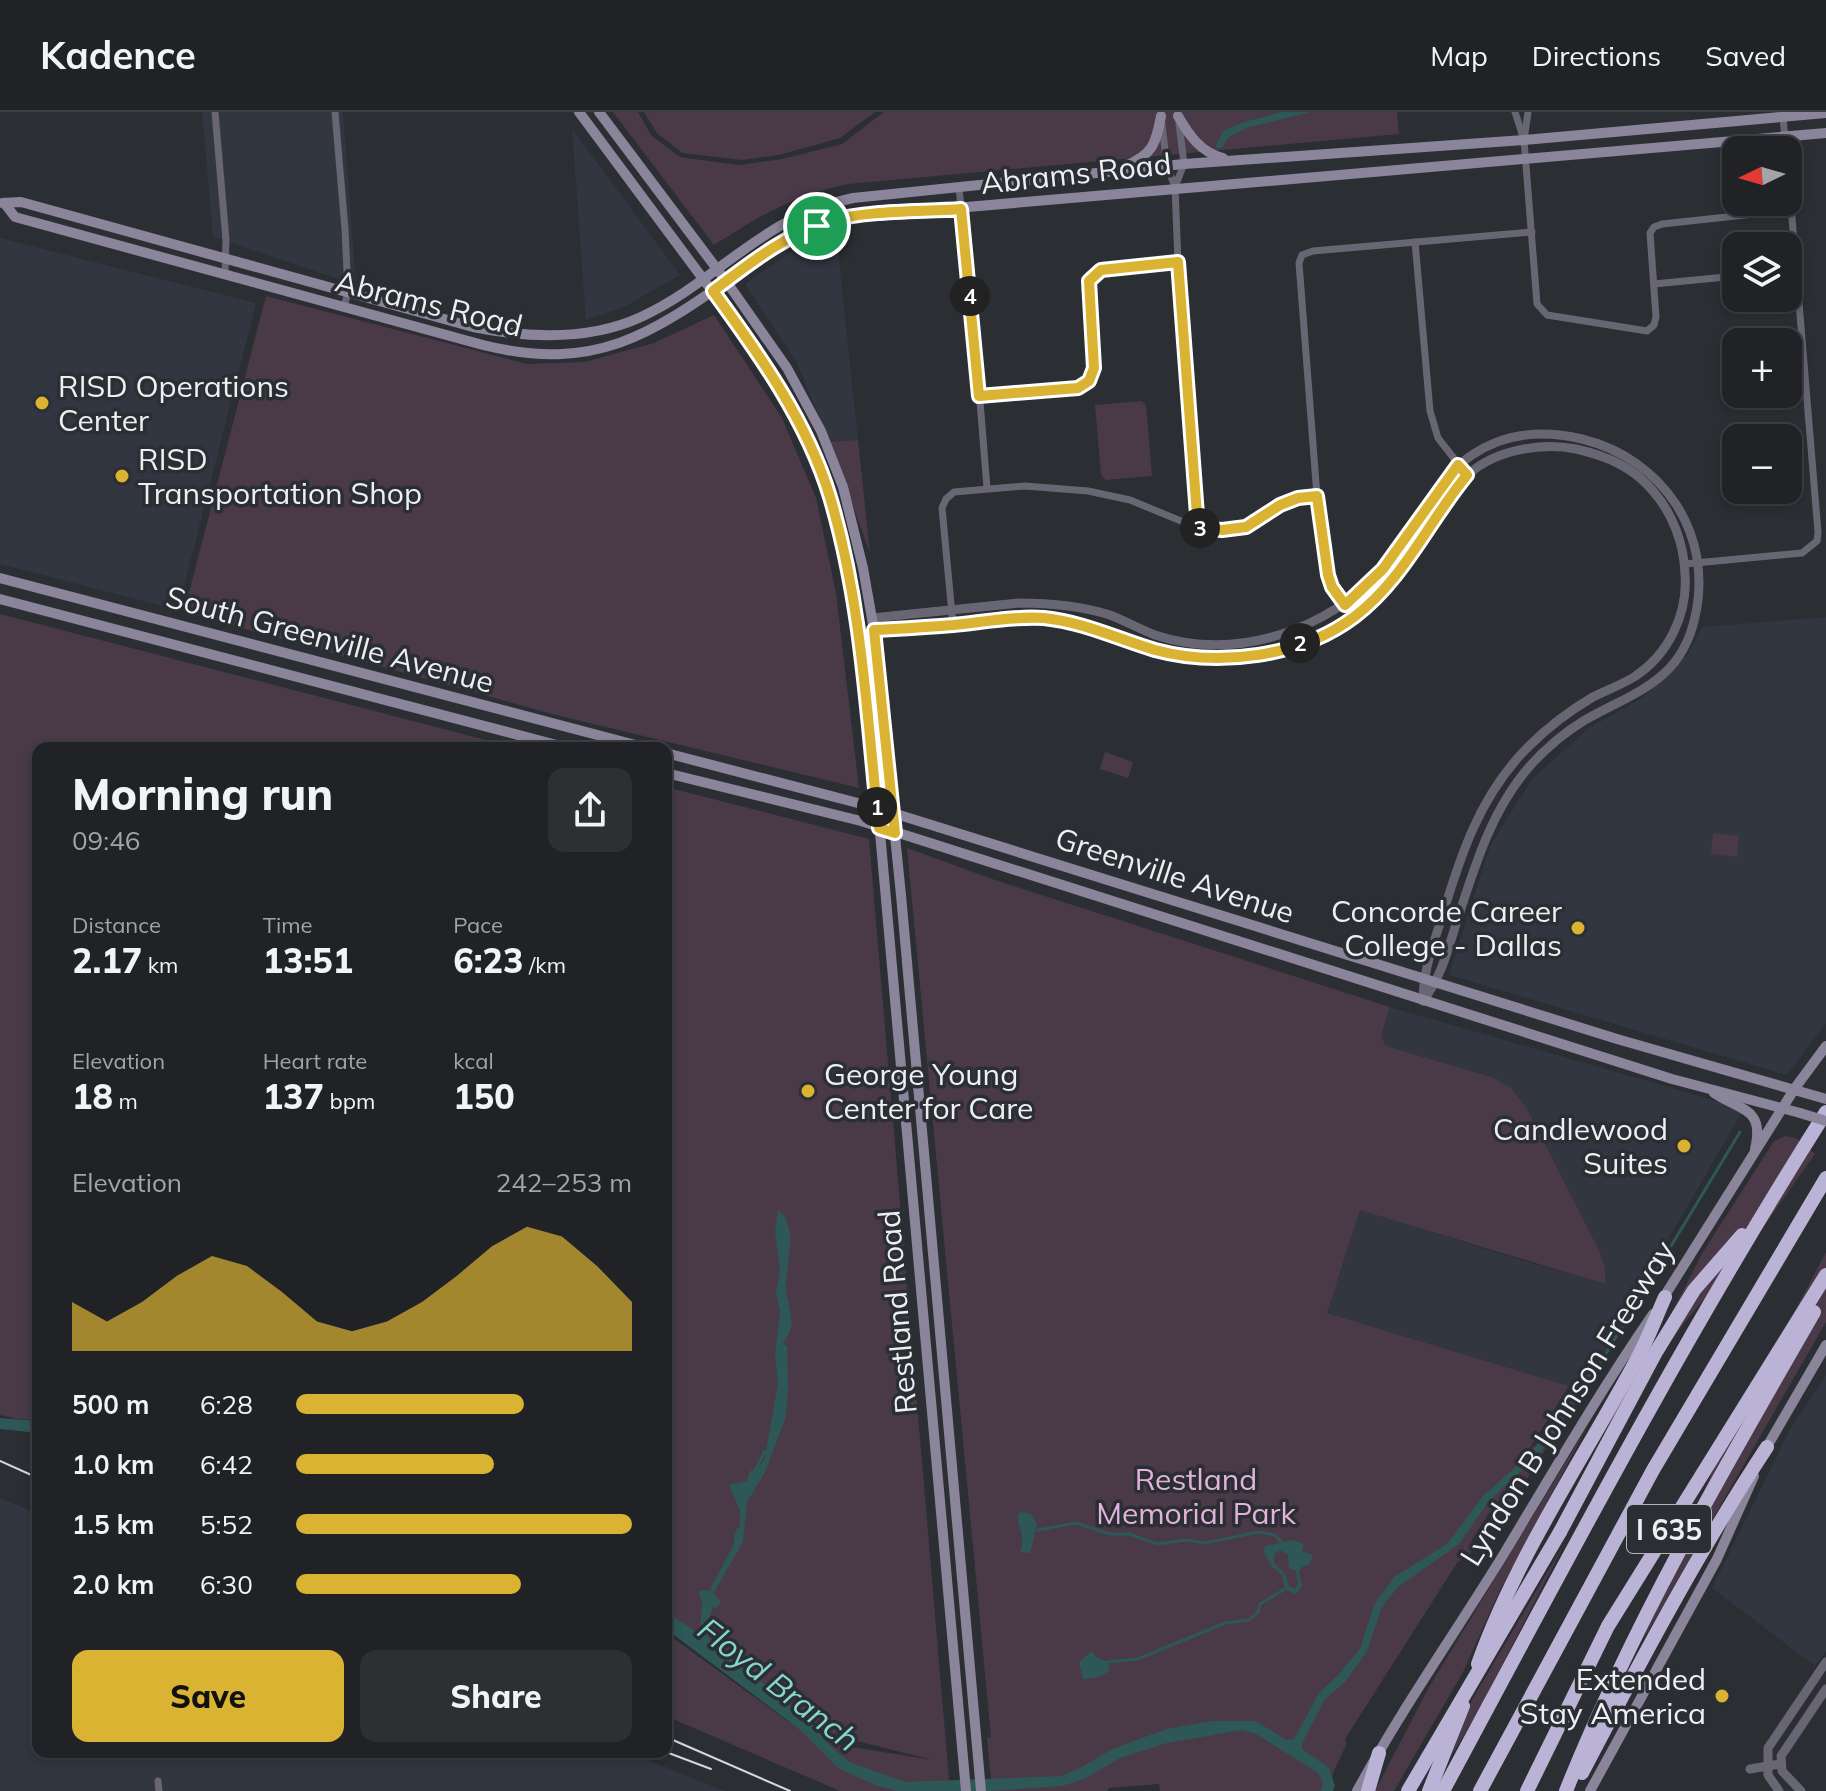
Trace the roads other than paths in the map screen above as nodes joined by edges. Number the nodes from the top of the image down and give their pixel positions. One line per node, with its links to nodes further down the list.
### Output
1 (215, 112): 29 (street)
2 (335, 112): 39 (street)
3 (579, 112): 35 (main road, Restland Road)
4 (599, 112): 32 (main road, Restland Road)
5 (1515, 112): 14 (street)
6 (1528, 112): 14 (street)
7 (1826, 113): 10 (main road, Abrams Road)
8 (1160, 114): 20 (street); 21 (main road)
9 (1178, 114): 18 (main road); 19 (street)
10 (1783, 117): 11 (main road, Abrams Road); 13 (street)
11 (1656, 128): 14 (main road, Abrams Road); 16 (street)
12 (1826, 133): 13 (main road, Abrams Road)
13 (1785, 136)
14 (1524, 140): 17 (street); 18 (main road, Abrams Road)
15 (1722, 141): 16 (main road, Abrams Road)
16 (1657, 147): 17 (main road, Abrams Road)
17 (1525, 159): 22 (main road, Abrams Road); 27 (street)
18 (1249, 160): 19 (main road, Abrams Road)
19 (1184, 164): 20 (main road, Abrams Road); 22 (street)
20 (1167, 166): 21 (main road, Abrams Road); 22 (street)
21 (1112, 171): 23 (main road, Abrams Road)
22 (1175, 187): 25 (main road, Abrams Road); 30 (street)
23 (959, 188): 25 (street); 32 (main road, Abrams Road)
24 (2, 203): 29 (main road, Abrams Road); 31 (main road, Abrams Road)
25 (961, 209): 36 (main road, Abrams Road); 44 (street)
26 (1736, 216): 37 (street)
27 (1532, 232): 28 (street); 37 (street)
28 (1415, 242): 47 (street); 50 (street)
29 (224, 256): 31 (street); 33 (street); 39 (main road, Abrams Road)
30 (1178, 262): 44 (street); 51 (street)
31 (211, 269): 33 (main road, Abrams Road)
32 (716, 269): 35 (main road, Abrams Road); 36 (main road, Restland Road)
33 (225, 273): 40 (main road, Abrams Road)
34 (1722, 277): 37 (street)
35 (703, 278): 38 (main road, Restland Road); 42 (main road, Abrams Road)
36 (726, 281): 38 (main road, Abrams Road); 45 (main road, Restland Road)
37 (1654, 284)
38 (713, 291): 43 (main road, Abrams Road); 46 (main road, Restland Road)
39 (348, 293): 40 (street); 42 (main road, Abrams Road)
40 (344, 306): 43 (main road, Abrams Road)
41 (1796, 312): 52 (street)
42 (473, 327): 43 (main road)
43 (469, 341)
44 (979, 396): 49 (street)
45 (814, 418): 46 (main road); 60 (main road, Restland Road)
46 (800, 426): 72 (main road, Restland Road)
47 (1458, 465): 48 (street); 52 (street); 56 (street)
48 (1467, 475): 53 (street); 58 (street)
49 (987, 488): 51 (street); 57 (street)
50 (1317, 496): 51 (street); 56 (street)
51 (1198, 528)
52 (1698, 562): 53 (street); 75 (street)
53 (1685, 564): 73 (street)
54 (0, 578): 59 (main road, South Greenville Avenue)
55 (0, 599): 63 (main road, South Greenville Avenue)
56 (1345, 605): 57 (street); 58 (street)
57 (951, 610): 60 (street); 61 (street)
58 (1354, 617): 61 (street)
59 (157, 618): 63 (main road); 65 (main road, South Greenville Avenue)
60 (872, 618): 62 (main road, Restland Road)
61 (953, 625): 62 (street)
62 (874, 630): 74 (main road, Restland Road)
63 (150, 639): 64 (main road, South Greenville Avenue)
64 (545, 742)
65 (624, 742)
66 (672, 755): 67 (main road)
67 (736, 772): 69 (main road); 70 (main road)
68 (672, 775): 69 (main road)
69 (730, 790): 71 (main road)
70 (808, 790): 71 (main road); 72 (main road)
71 (804, 807): 76 (main road)
72 (877, 808): 74 (main road, Greenville Avenue); 76 (main road, Restland Road)
73 (1481, 809): 75 (street); 80 (street)
74 (893, 814): 77 (main road, Restland Road); 78 (main road, Greenville Avenue)
75 (1494, 818): 81 (street)
76 (879, 828): 77 (main road, Greenville Avenue); 109 (main road, Restland Road)
77 (895, 833): 79 (main road, Greenville Avenue); 110 (main road, Restland Road)
78 (1191, 906): 79 (main road); 80 (main road, Greenville Avenue)
79 (1185, 925): 82 (main road, Greenville Avenue)
80 (1423, 979): 81 (main road, Greenville Avenue); 82 (street)
81 (1437, 983): 82 (street); 83 (main road, Greenville Avenue)
82 (1423, 1001): 85 (main road, Greenville Avenue)
83 (1581, 1028): 85 (main road); 87 (main road, Greenville Avenue)
84 (1826, 1046): 87 (main road, Lyndon B Johnson Freeway)
85 (1574, 1048): 86 (main road, Greenville Avenue)
86 (1706, 1087): 89 (main road, Greenville Avenue); 92 (main road)
87 (1795, 1088): 88 (main road, Greenville Avenue); 89 (main road, Lyndon B Johnson Freeway)
88 (1826, 1099)
89 (1784, 1109): 91 (main road, Greenville Avenue, bridge); 92 (main road, Lyndon B Johnson Freeway)
90 (1826, 1112): 94 (highway, I 635)
91 (1826, 1121)
92 (1753, 1159): 97 (main road, Lyndon B Johnson Freeway)
93 (1826, 1178): 115 (highway)
94 (1764, 1210): 112 (highway, bridge); 114 (highway, I 635)
95 (1826, 1275): 116 (highway, I 635)
96 (1826, 1291): 117 (highway)
97 (1665, 1297): 102 (main road, Lyndon B Johnson Freeway); 113 (highway)
98 (1826, 1345): 99 (main road)
99 (1767, 1447): 118 (highway); 119 (main road)
100 (1826, 1662): 104 (street)
101 (1826, 1689): 103 (street)
102 (1379, 1753): 107 (highway)
103 (1780, 1764): 104 (street); 121 (street)
104 (1766, 1766): 105 (street); 120 (street)
105 (1750, 1769)
106 (158, 1781): 108 (street)
107 (1368, 1785): 111 (main road)
108 (159, 1791)
109 (966, 1791)
110 (981, 1791)
111 (1357, 1791)
112 (1408, 1791)
113 (1429, 1791)
114 (1443, 1791)
115 (1480, 1791)
116 (1527, 1791)
117 (1566, 1791)
118 (1572, 1791)
119 (1590, 1791)
120 (1779, 1791)
121 (1801, 1791)

